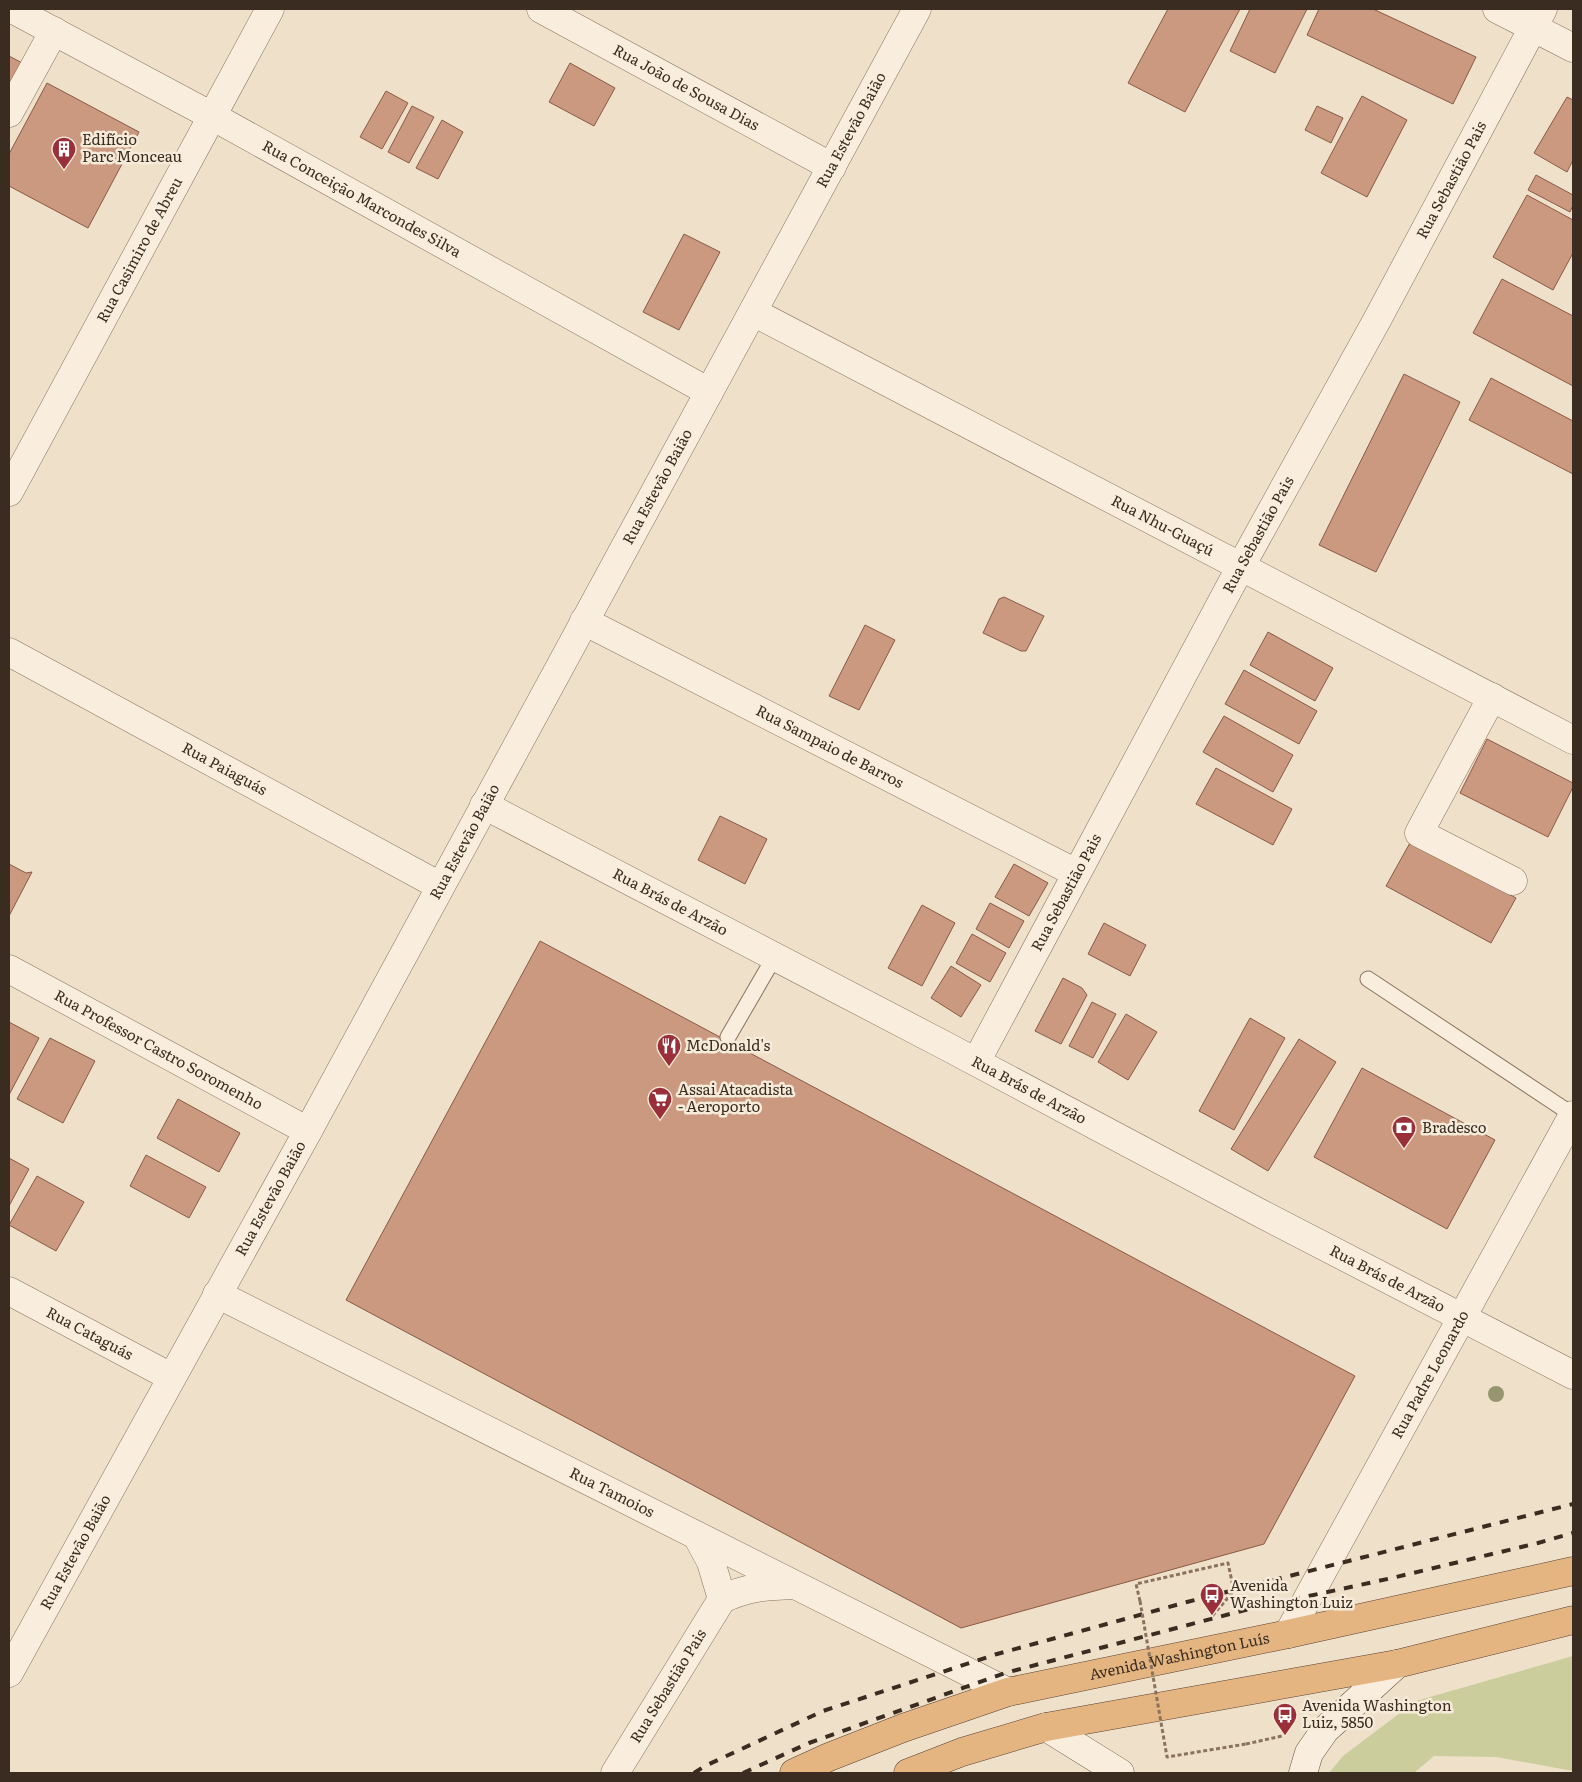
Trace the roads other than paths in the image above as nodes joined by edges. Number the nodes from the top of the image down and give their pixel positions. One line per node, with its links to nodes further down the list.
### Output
1 (12, 9): 7 (street, Rua Conceição Marcondes Silva)
2 (270, 9): 10 (street, Rua Casimiro de Abreu)
3 (541, 9): 11 (street, Rua João de Sousa Dias)
4 (917, 9): 11 (street, Rua Estevão Baião)
5 (1498, 9): 6 (street)
6 (1539, 18): 8 (street); 15 (street, Rua Sebastião Pais)
7 (54, 31): 9 (street); 10 (street, Rua Conceição Marcondes Silva)
8 (1573, 48)
9 (9, 112)
10 (212, 116): 13 (street, Rua Conceição Marcondes Silva); 14 (street, Rua Casimiro de Abreu)
11 (832, 167): 12 (street, Rua Estevão Baião)
12 (753, 312): 13 (street, Rua Estevão Baião); 15 (street, Rua Nhu-Guaçú)
13 (709, 392): 16 (street, Rua Estevão Baião)
14 (9, 492)
15 (1241, 566): 18 (street, Rua Nhu-Guaçú); 21 (street, Rua Sebastião Pais)
16 (584, 621): 20 (street, Rua Estevão Baião); 21 (street, Rua Sampaio de Barros)
17 (9, 652): 23 (street, Rua Paiaguás)
18 (1492, 697): 19 (street, Rua Nhu-Guaçú); 22 (street)
19 (1573, 740)
20 (484, 805): 23 (street, Rua Estevão Baião); 24 (street, Rua Brás de Arzão)
21 (1076, 873): 28 (street, Rua Sebastião Pais)
22 (1513, 882)
23 (440, 886): 30 (street, Rua Estevão Baião)
24 (775, 956): 27 (lane); 28 (street, Rua Brás de Arzão)
25 (9, 968): 30 (street, Rua Professor Castro Soromenho)
26 (1368, 979): 29 (lane)
27 (728, 1037)
28 (976, 1062): 33 (street, Rua Brás de Arzão)
29 (1573, 1115): 33 (street, Rua Padre Leonardo)
30 (308, 1131): 32 (street, Rua Estevão Baião)
31 (9, 1290): 35 (street, Rua Cataguás)
32 (217, 1294): 35 (street, Rua Estevão Baião); 36 (street, Rua Tamoios)
33 (1462, 1318): 34 (street, Rua Brás de Arzão); 41 (street, Rua Padre Leonardo)
34 (1573, 1375)
35 (171, 1377): 43 (street, Rua Estevão Baião)
36 (697, 1536): 38 (street, Rua Tamoios); 39 (street)
37 (1573, 1571): 41 (highway, Avenida Washington Luís)
38 (796, 1585): 39 (street); 44 (street, Rua Tamoios)
39 (722, 1599): 46 (street, Rua Sebastião Pais)
40 (1573, 1620): 42 (highway)
41 (1288, 1634): 44 (highway, Avenida Washington Luís)
42 (1397, 1664): 45 (highway); 50 (street)
43 (9, 1673)
44 (1008, 1692): 47 (highway, Avenida Washington Luís)
45 (1046, 1727): 48 (highway); 49 (street)
46 (615, 1773)
47 (794, 1773)
48 (908, 1773)
49 (1120, 1773)
50 (1303, 1773)

